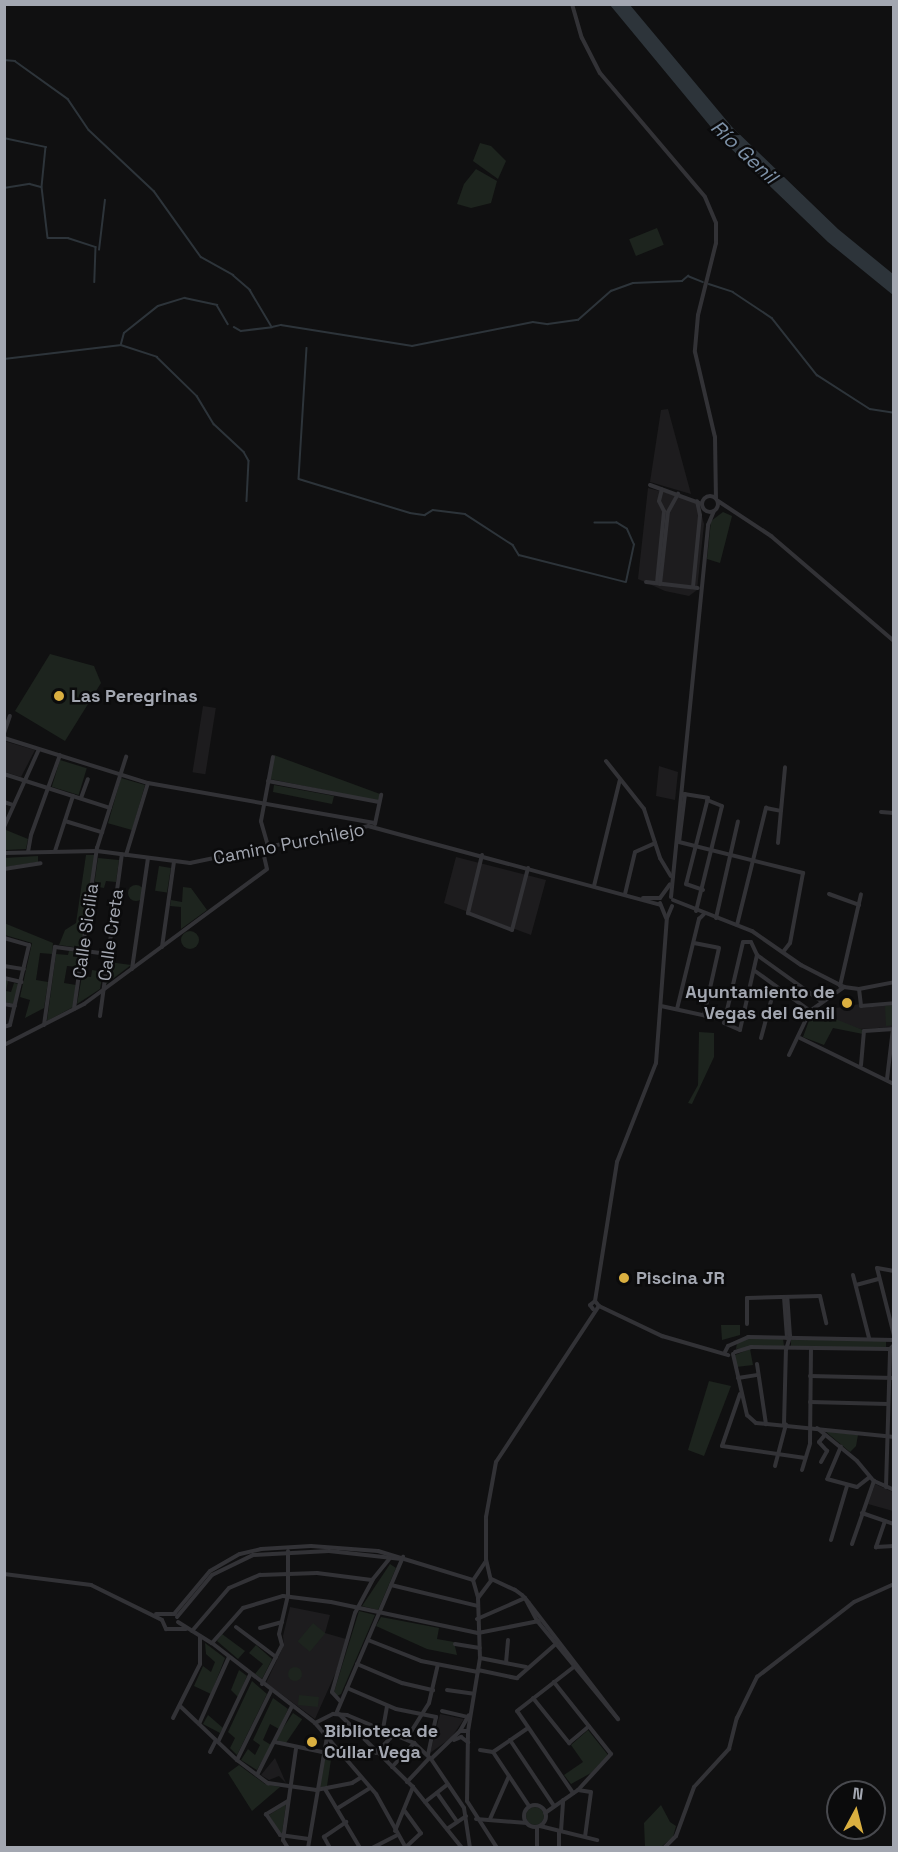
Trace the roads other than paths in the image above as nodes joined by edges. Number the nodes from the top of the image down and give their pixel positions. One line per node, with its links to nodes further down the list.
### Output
1 (572, 4): 2 (street)
2 (713, 481): 7 (street); 8 (street)
3 (650, 485): 4 (street)
4 (662, 489): 5 (street); 15 (street)
5 (678, 494): 6 (street); 15 (street)
6 (693, 498): 7 (street); 9 (street)
7 (705, 498): 8 (street); 9 (street)
8 (717, 500): 11 (street); 12 (street)
9 (700, 502): 10 (street); 15 (street)
10 (705, 510): 11 (street); 13 (street)
11 (715, 511): 12 (street); 13 (street)
12 (731, 511): 16 (street)
13 (708, 525): 34 (street)
14 (646, 582): 15 (street)
15 (658, 583)
16 (894, 641)
17 (10, 716): 18 (street)
18 (4, 733)
19 (4, 738): 20 (street)
20 (39, 749): 21 (street); 30 (street)
21 (60, 755): 27 (street); 33 (street)
22 (126, 757): 27 (street, Calle Sicilia)
23 (273, 757): 31 (street)
24 (606, 761): 28 (street)
25 (784, 767): 45 (street)
26 (4, 774): 30 (street)
27 (120, 774): 32 (street); 44 (street, Calle Sicilia)
28 (621, 778): 55 (street); 78 (street)
29 (88, 779): 37 (street)
30 (22, 780): 33 (street); 43 (street)
31 (268, 781): 40 (street); 41 (street)
32 (148, 783): 40 (street); 66 (street, Calle Creta)
33 (48, 788): 36 (street); 63 (street)
34 (682, 794): 38 (street); 42 (street)
35 (381, 795): 41 (street)
36 (73, 796): 37 (street); 48 (street)
37 (81, 798): 44 (street)
38 (707, 799): 58 (street); 60 (street)
39 (4, 802): 43 (street)
40 (265, 802): 50 (street); 57 (street)
41 (379, 802): 52 (street)
42 (681, 804): 58 (street); 68 (street)
43 (13, 805): 53 (street)
44 (110, 808): 54 (street, Calle Sicilia)
45 (780, 811): 56 (street); 71 (street)
46 (881, 812): 47 (street)
47 (894, 813)
48 (65, 821): 54 (street); 61 (street)
49 (738, 821): 65 (street)
50 (352, 824): 51 (street, Camino Purchilejo); 51 (street); 57 (street, Camino Purchilejo)
51 (365, 824): 52 (street, Camino Purchilejo)
52 (375, 825): 67 (street, Camino Purchilejo)
53 (4, 827)
54 (102, 832): 62 (street, Calle Sicilia)
55 (655, 843): 70 (street); 80 (street)
56 (778, 843)
57 (268, 846): 59 (street, Camino Purchilejo)
58 (697, 846): 60 (street); 79 (street)
59 (262, 848): 72 (street, Camino Purchilejo); 100 (street)
60 (713, 850): 65 (street); 79 (street)
61 (55, 851): 62 (street, Camino Purchilejo); 63 (street, Camino Purchilejo)
62 (97, 851): 66 (street, Camino Purchilejo); 101 (street, Calle Sicilia)
63 (28, 852): 64 (street, Camino Purchilejo)
64 (4, 854)
65 (731, 854): 71 (street); 93 (street)
66 (124, 855): 69 (street, Camino Purchilejo); 103 (street, Calle Creta)
67 (482, 855): 75 (street, Camino Purchilejo); 75 (street)
68 (673, 856): 70 (street); 76 (street)
69 (148, 858): 72 (street, Camino Purchilejo); 107 (street)
70 (660, 858): 76 (street)
71 (753, 860): 95 (street); 102 (street)
72 (174, 862): 100 (street)
73 (41, 863): 74 (street)
74 (4, 868)
75 (528, 868): 78 (street, Camino Purchilejo)
76 (671, 877): 77 (street)
77 (670, 884): 84 (street); 85 (street)
78 (594, 886): 80 (street, Camino Purchilejo)
79 (703, 890): 90 (street)
80 (625, 894): 83 (street, Camino Purchilejo)
81 (829, 894): 87 (street)
82 (861, 894): 87 (street)
83 (636, 897): 84 (street, Camino Purchilejo); 88 (street, Camino Purchilejo)
84 (662, 897): 85 (street, Camino Purchilejo); 88 (street)
85 (672, 898): 86 (street, Camino Purchilejo); 89 (street)
86 (682, 905): 89 (street, Camino Purchilejo); 90 (street, Camino Purchilejo)
87 (859, 905): 113 (street)
88 (661, 906): 89 (street, Camino Purchilejo); 92 (street)
89 (671, 907): 92 (street)
90 (696, 911): 91 (street, Camino Purchilejo); 94 (street)
91 (705, 914): 93 (street, Camino Purchilejo); 94 (street)
92 (666, 918): 120 (street)
93 (716, 918): 95 (street, Camino Purchilejo)
94 (699, 919): 99 (street)
95 (737, 925): 96 (street, Camino Purchilejo)
96 (752, 931): 98 (street); 102 (street, Camino Purchilejo)
97 (4, 938): 106 (street)
98 (751, 942): 104 (street); 108 (street)
99 (694, 943): 122 (street); 124 (street)
100 (162, 947): 107 (street)
101 (83, 951): 103 (street); 121 (street, Calle Sicilia); 127 (street)
102 (783, 952): 113 (street, Camino Purchilejo)
103 (108, 954): 115 (street, Calle Creta)
104 (757, 955): 108 (street); 116 (street)
105 (4, 966): 106 (street)
106 (25, 969): 110 (street)
107 (132, 969): 115 (street)
108 (754, 971): 112 (street)
109 (4, 978): 110 (street)
110 (22, 982): 119 (street)
111 (894, 982): 114 (street)
112 (775, 986): 123 (street); 130 (street)
113 (842, 986): 114 (street); 116 (street)
114 (859, 989): 117 (street)
115 (103, 991): 121 (street); 125 (street, Calle Creta)
116 (821, 1000): 123 (street)
117 (894, 1003)
118 (4, 1004): 119 (street)
119 (15, 1006): 128 (street)
120 (661, 1006): 122 (street); 142 (street)
121 (74, 1010): 127 (street)
122 (677, 1010): 124 (street)
123 (810, 1011): 131 (street)
124 (704, 1015): 126 (street)
125 (100, 1016)
126 (716, 1018)
127 (44, 1025): 132 (street)
128 (7, 1026)
129 (893, 1029): 134 (street); 135 (street)
130 (761, 1038)
131 (800, 1038): 133 (street); 134 (street)
132 (4, 1046)
133 (789, 1055)
134 (861, 1065): 135 (street)
135 (887, 1079): 136 (street)
136 (894, 1084)
137 (894, 1271): 139 (street)
138 (853, 1275): 140 (street)
139 (879, 1279): 140 (street); 149 (street)
140 (855, 1285): 148 (street)
141 (785, 1297): 145 (street); 146 (street); 147 (street)
142 (595, 1301): 143 (street); 144 (street)
143 (599, 1306): 144 (street); 155 (street)
144 (593, 1309): 190 (street)
145 (826, 1323)
146 (747, 1324)
147 (787, 1338): 148 (street); 151 (street); 152 (street)
148 (869, 1338): 149 (street)
149 (892, 1338): 154 (street)
150 (894, 1345): 154 (street)
151 (732, 1346): 155 (street); 155 (street)
152 (787, 1348): 153 (street); 155 (street); 165 (street)
153 (811, 1348): 154 (street); 158 (street)
154 (889, 1349): 160 (street)
155 (728, 1353): 159 (street)
156 (757, 1364): 157 (street)
157 (758, 1375): 159 (street); 164 (street)
158 (810, 1376): 160 (street); 162 (street)
159 (738, 1378): 161 (street)
160 (891, 1378): 163 (street)
161 (741, 1394): 164 (street); 172 (street)
162 (810, 1402): 163 (street); 166 (street)
163 (888, 1404): 169 (street)
164 (766, 1424): 165 (street)
165 (785, 1424): 166 (street); 172 (street)
166 (810, 1427): 167 (street); 173 (street)
167 (817, 1428): 168 (street); 169 (street)
168 (824, 1436): 171 (street); 174 (street)
169 (888, 1436): 170 (street); 179 (street)
170 (894, 1437)
171 (842, 1448): 177 (street); 178 (street)
172 (779, 1455): 173 (street); 175 (street)
173 (805, 1458): 176 (street)
174 (821, 1462)
175 (775, 1466)
176 (802, 1470)
177 (872, 1479): 178 (street); 179 (street); 181 (street)
178 (847, 1486): 184 (street)
179 (886, 1487): 180 (street)
180 (894, 1490)
181 (862, 1513): 182 (street); 185 (street)
182 (885, 1521): 183 (street); 186 (street)
183 (894, 1524)
184 (831, 1540)
185 (852, 1544)
186 (894, 1546)
187 (288, 1551): 188 (street); 192 (street); 211 (street)
188 (390, 1558): 189 (street); 191 (street); 197 (street); 211 (street)
189 (403, 1558): 191 (street); 196 (street)
190 (486, 1560): 193 (street); 195 (street)
191 (399, 1568): 200 (street)
192 (288, 1572): 197 (street); 203 (street); 220 (street)
193 (480, 1572): 195 (street); 196 (street)
194 (4, 1574): 208 (street)
195 (488, 1574): 198 (street)
196 (474, 1578): 201 (street)
197 (372, 1580): 207 (street)
198 (490, 1582): 202 (street); 205 (street)
199 (894, 1584): 335 (street)
200 (391, 1585): 206 (street); 209 (street)
201 (477, 1588): 202 (street); 204 (street)
202 (484, 1589): 204 (street)
203 (288, 1596): 207 (street); 215 (street); 226 (street)
204 (478, 1598): 206 (street)
205 (525, 1598): 212 (street); 214 (street)
206 (478, 1605): 212 (street)
207 (357, 1608): 209 (street); 247 (street)
208 (155, 1614): 210 (street); 213 (street)
209 (379, 1614): 221 (street); 223 (street)
210 (165, 1615): 211 (street); 213 (street)
211 (176, 1618): 216 (street); 219 (street)
212 (477, 1619): 221 (street)
213 (162, 1620): 216 (street)
214 (540, 1620): 221 (street); 225 (street)
215 (282, 1622): 218 (street); 230 (street)
216 (175, 1628): 219 (street)
217 (236, 1628): 230 (street)
218 (260, 1628)
219 (186, 1629): 220 (street)
220 (192, 1631): 222 (street)
221 (478, 1633): 228 (street)
222 (200, 1636): 226 (street); 249 (street)
223 (368, 1640): 233 (street); 234 (street)
224 (508, 1640): 232 (street)
225 (558, 1642): 235 (street); 236 (street)
226 (212, 1643): 229 (street)
227 (455, 1644): 228 (street)
228 (480, 1648): 231 (street)
229 (229, 1657): 238 (street); 259 (street)
230 (276, 1657): 240 (street)
231 (480, 1658): 232 (street); 237 (street)
232 (506, 1663): 236 (street)
233 (357, 1664): 241 (street); 242 (street)
234 (438, 1665): 237 (street); 242 (street)
235 (576, 1665): 235 (street); 239 (street)
236 (526, 1668): 237 (street)
237 (478, 1671): 245 (street)
238 (250, 1675): 240 (street); 270 (street)
239 (554, 1682): 246 (street); 260 (street)
240 (262, 1685): 244 (street)
241 (347, 1688): 247 (street); 248 (street)
242 (433, 1690): 254 (street)
243 (447, 1690): 245 (street)
244 (271, 1691): 250 (street); 283 (street)
245 (474, 1694): 255 (street)
246 (534, 1698): 260 (street); 261 (street)
247 (340, 1701): 252 (street)
248 (387, 1705): 254 (street); 262 (street)
249 (180, 1706): 256 (street); 259 (street)
250 (292, 1706): 258 (street); 272 (street)
251 (442, 1711): 255 (street)
252 (337, 1714): 253 (street); 257 (street); 258 (street)
253 (347, 1715): 257 (street); 262 (street)
254 (423, 1716): 268 (street); 282 (street)
255 (468, 1716): 263 (street); 265 (street)
256 (173, 1718)
257 (343, 1722): 281 (street)
258 (315, 1723): 266 (street)
259 (199, 1724): 270 (street)
260 (589, 1726): 295 (street)
261 (528, 1728): 269 (street); 295 (street)
262 (383, 1729): 264 (street)
263 (460, 1731): 265 (street); 271 (street)
264 (395, 1733): 268 (street); 281 (street)
265 (468, 1733): 267 (street); 273 (street)
266 (327, 1737): 275 (street); 279 (street)
267 (461, 1737): 271 (street); 273 (street)
268 (407, 1738): 274 (street)
269 (510, 1740): 280 (street); 303 (street)
270 (217, 1741): 278 (street); 283 (street)
271 (451, 1741): 282 (street)
272 (276, 1742): 276 (street); 285 (street)
273 (468, 1742): 301 (street)
274 (414, 1743): 282 (street); 284 (street)
275 (336, 1748): 279 (street); 287 (street)
276 (296, 1749): 279 (street); 290 (street)
277 (480, 1750): 280 (street)
278 (210, 1752)
279 (322, 1752): 294 (street)
280 (493, 1752): 286 (street)
281 (376, 1753): 284 (street)
282 (428, 1757): 288 (street); 289 (street)
283 (237, 1760): 285 (street)
284 (392, 1767): 288 (street)
285 (257, 1775): 290 (street)
286 (509, 1776): 302 (street); 310 (street)
287 (360, 1778): 292 (street); 293 (street)
288 (407, 1782): 291 (street)
289 (448, 1784): 296 (street); 300 (street)
290 (290, 1787): 294 (street); 297 (street)
291 (413, 1787): 299 (street); 305 (street)
292 (370, 1788): 304 (street); 318 (street)
293 (325, 1789): 294 (street); 304 (street)
294 (316, 1790): 321 (street)
295 (576, 1791): 298 (street); 320 (street)
296 (436, 1793): 299 (street); 312 (street)
297 (288, 1800): 319 (street); 319 (street)
298 (563, 1800): 303 (street); 317 (street)
299 (425, 1802): 316 (street)
300 (461, 1803): 301 (street); 307 (street)
301 (468, 1803): 307 (street); 308 (street)
302 (530, 1806): 306 (street); 313 (street)
303 (554, 1806): 306 (street)
304 (338, 1808): 311 (street)
305 (404, 1810): 318 (street); 324 (street)
306 (545, 1813): 315 (street)
307 (466, 1814): 308 (street); 312 (street); 331 (street)
308 (475, 1817): 309 (street); 314 (street)
309 (484, 1818): 310 (street); 314 (street)
310 (490, 1819): 313 (street)
311 (346, 1822): 327 (street); 328 (street)
312 (457, 1822): 316 (street)
313 (527, 1824): 315 (street)
314 (481, 1826): 332 (street)
315 (538, 1826): 317 (street); 333 (street)
316 (447, 1829): 330 (street)
317 (560, 1831): 320 (street); 334 (street)
318 (396, 1833): 323 (street); 324 (street)
319 (284, 1835): 321 (street); 325 (street)
320 (585, 1837): 322 (street)
321 (309, 1839): 326 (street)
322 (597, 1840)
323 (381, 1846): 329 (street)
324 (406, 1847)
325 (288, 1848)
326 (308, 1848)
327 (330, 1848)
328 (360, 1848)
329 (372, 1848)
330 (462, 1848)
331 (470, 1848)
332 (497, 1848)
333 (537, 1848)
334 (559, 1848)
335 (664, 1848)

